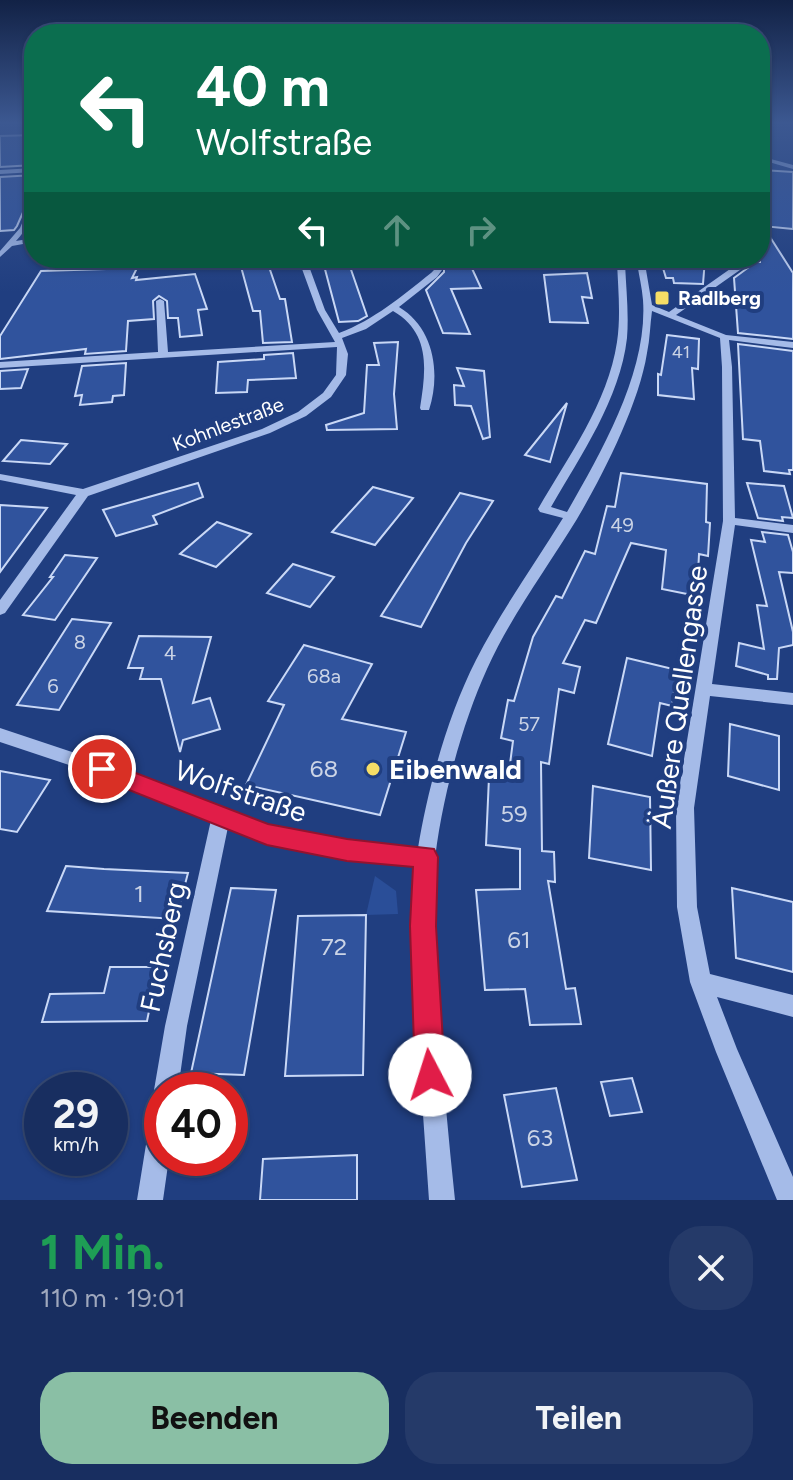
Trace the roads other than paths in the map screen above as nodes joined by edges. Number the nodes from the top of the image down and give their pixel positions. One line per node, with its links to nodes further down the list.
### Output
1 (23, 229): 3 (street)
2 (24, 242): 3 (street)
3 (12, 244): 4 (street)
4 (0, 255)
5 (306, 268): 15 (street)
6 (438, 268): 12 (street)
7 (621, 268): 22 (street)
8 (643, 268): 11 (street)
9 (737, 268): 13 (street)
10 (160, 301): 17 (street)
11 (647, 306): 13 (street); 22 (street)
12 (393, 307): 15 (street); 19 (street)
13 (671, 314): 14 (street)
14 (724, 337): 16 (street); 23 (street, Äußere Quellengasse)
15 (339, 341): 17 (street); 21 (street, Kohnlestraße)
16 (793, 345)
17 (163, 353): 18 (street)
18 (0, 365)
19 (425, 408)
20 (0, 477): 21 (street)
21 (84, 493): 25 (street)
22 (572, 517): 30 (street)
23 (729, 521): 24 (street); 26 (street, Äußere Quellengasse)
24 (793, 529)
25 (0, 610)
26 (702, 689): 27 (street); 31 (street, Äußere Quellengasse)
27 (793, 699)
28 (0, 735): 29 (street, Wolfstraße)
29 (221, 818): 30 (street, Wolfstraße); 33 (street, Fuchsberg)
30 (426, 857): 36 (street)
31 (701, 982): 32 (street); 37 (street, Äußere Quellengasse)
32 (793, 1006)
33 (169, 1072)
34 (154, 1176): 35 (street)
35 (150, 1200)
36 (442, 1200)
37 (790, 1200)

